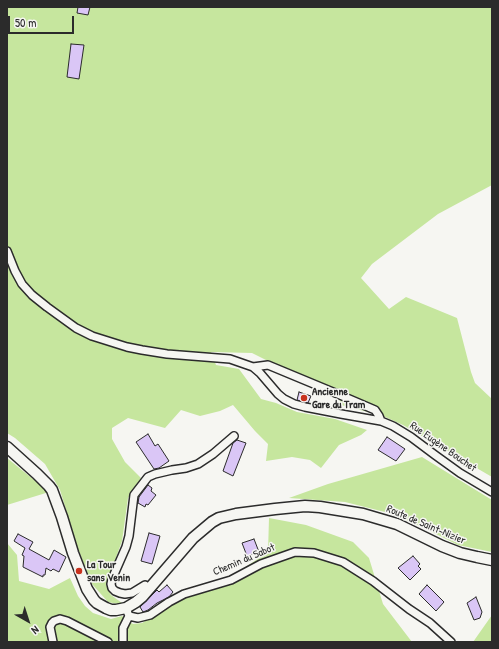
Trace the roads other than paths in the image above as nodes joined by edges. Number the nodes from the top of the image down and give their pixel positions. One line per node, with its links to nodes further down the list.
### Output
1 (7, 251): 2 (street)
2 (253, 367): 3 (street); 3 (street)
3 (381, 421): 6 (street, Rue Eugène Bouchet)
4 (234, 436): 8 (street)
5 (7, 447): 9 (main road)
6 (492, 492)
7 (492, 560): 8 (main road, Route de Saint-Nizier)
8 (150, 589): 9 (main road, Route de Saint-Nizier)
9 (128, 612): 12 (street); 13 (street, Chemin du Sabot)
10 (53, 642): 11 (street)
11 (108, 642)
12 (123, 642)
13 (451, 642)

